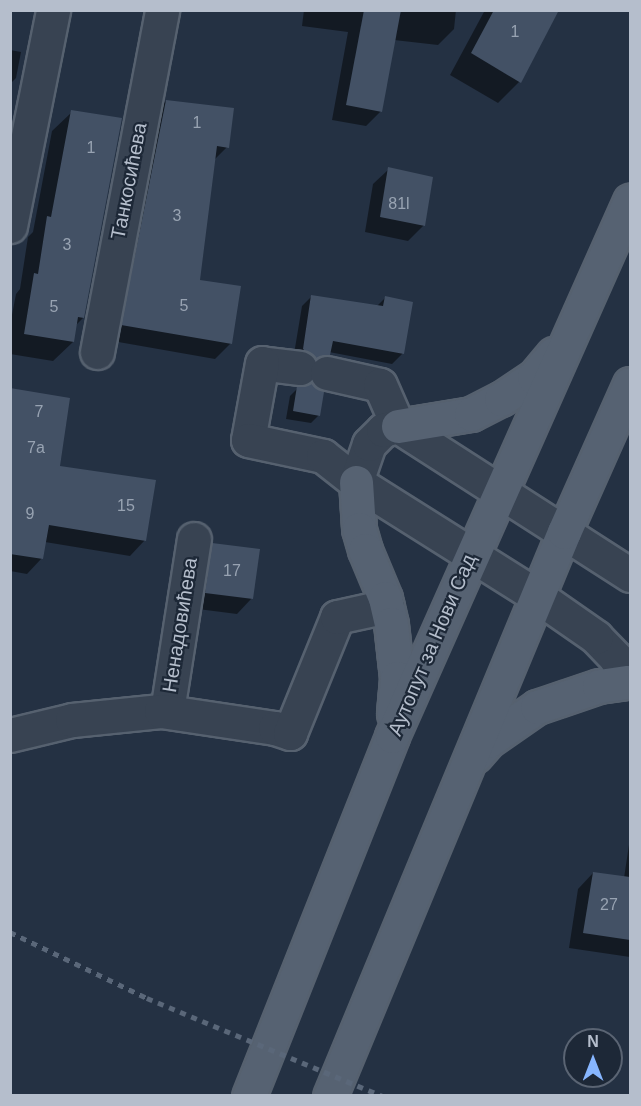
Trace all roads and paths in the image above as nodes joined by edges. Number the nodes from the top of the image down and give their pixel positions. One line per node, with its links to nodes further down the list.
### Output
1 (53, 10): 4 (street)
2 (162, 10): 6 (street, Танкосићева)
3 (630, 201): 5 (main road, Аутопут за Нови Сад)
4 (10, 226)
5 (567, 339): 8 (main road); 10 (main road, Аутопут за Нови Сад)
6 (97, 352)
7 (630, 384): 11 (main road)
8 (398, 426): 9 (street); 9 (street); 10 (street)
9 (356, 482): 13 (street); 16 (main road)
10 (498, 492): 11 (street); 13 (main road, Аутопут за Нови Сад)
11 (564, 532): 14 (street); 15 (main road)
12 (194, 539): 18 (street, Ненадовићева)
13 (470, 556): 15 (street); 20 (main road, Аутопут за Нови Сад)
14 (630, 575)
15 (537, 596): 17 (street); 21 (main road)
16 (387, 606): 18 (street, Ненадовићева); 20 (main road)
17 (630, 680): 21 (main road)
18 (167, 711): 19 (street, Ненадовићева)
19 (10, 735)
20 (392, 736): 22 (main road, Аутопут за Нови Сад)
21 (466, 766): 23 (main road)
22 (249, 1095)
23 (330, 1095)

